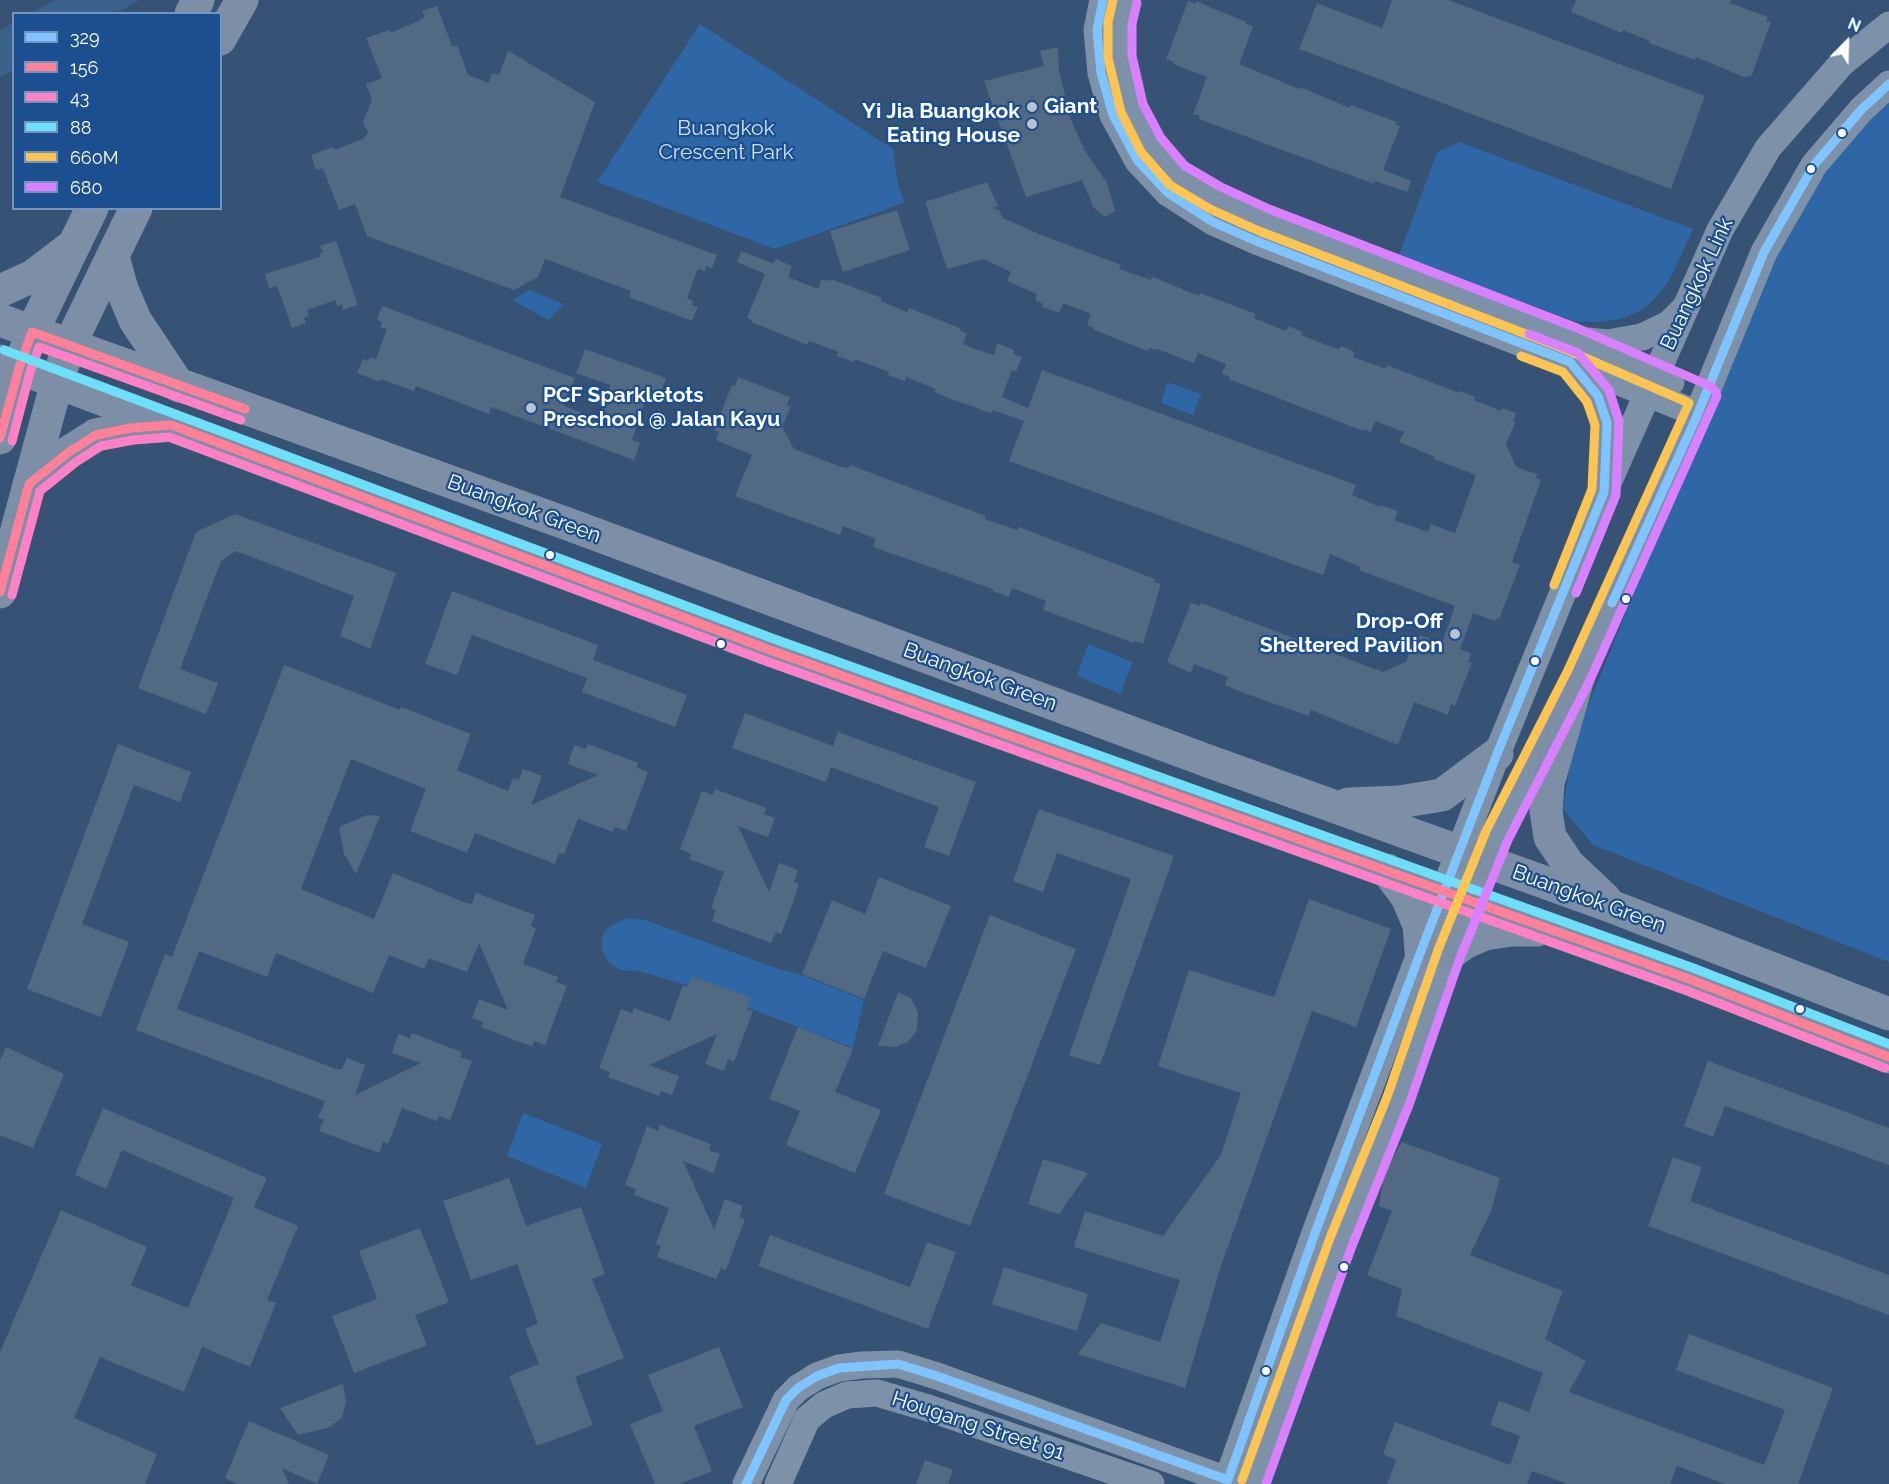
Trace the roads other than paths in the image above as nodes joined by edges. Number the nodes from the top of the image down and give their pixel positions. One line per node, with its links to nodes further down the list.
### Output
1 (242, 0): 5 (main road)
2 (1103, 0): 16 (street)
3 (1125, 0): 16 (street)
4 (1889, 25): 12 (street, Buangkok Link)
5 (222, 35)
6 (1889, 84): 21 (street)
7 (91, 210): 9 (main road)
8 (135, 210): 10 (main road)
9 (74, 245): 11 (main road); 14 (main road)
10 (113, 257): 15 (main road); 20 (main road)
11 (0, 291)
12 (1687, 306): 16 (street); 19 (street, Buangkok Link)
13 (0, 320): 14 (main road, Buangkok Green)
14 (32, 332): 15 (main road, Buangkok Green); 17 (main road)
15 (69, 346): 18 (main road); 20 (main road, Buangkok Green)
16 (1571, 351): 19 (street); 25 (street)
17 (9, 364): 18 (main road, Buangkok Green); 23 (main road)
18 (57, 382): 22 (main road, Buangkok Green); 24 (main road)
19 (1652, 385): 21 (street); 25 (street, Buangkok Link)
20 (179, 386): 29 (main road, Buangkok Green)
21 (1701, 405): 27 (street)
22 (171, 425): 24 (main road); 31 (main road, Buangkok Green)
23 (0, 438)
24 (29, 484): 26 (main road)
25 (1604, 492): 28 (street, Buangkok Link)
26 (0, 592)
27 (1579, 675): 30 (street); 33 (main road)
28 (1497, 754): 29 (main road); 30 (street, Buangkok Link)
29 (1332, 805): 30 (main road, Buangkok Green)
30 (1473, 856): 32 (street); 33 (main road, Buangkok Green)
31 (1387, 870): 32 (main road, Buangkok Green); 35 (main road)
32 (1457, 896): 34 (main road, Buangkok Green); 35 (street)
33 (1613, 907): 36 (main road, Buangkok Green)
34 (1551, 930): 35 (main road); 37 (main road, Buangkok Green)
35 (1435, 952): 40 (street)
36 (1889, 1014)
37 (1889, 1057)
38 (1101, 1434): 39 (street); 40 (street, Hougang Street 91); 41 (street, Hougang Street 91)
39 (1090, 1463): 42 (street, Hougang Street 91); 43 (street, Hougang Street 91)
40 (1236, 1483)
41 (746, 1484)
42 (778, 1484)
43 (1151, 1484)

